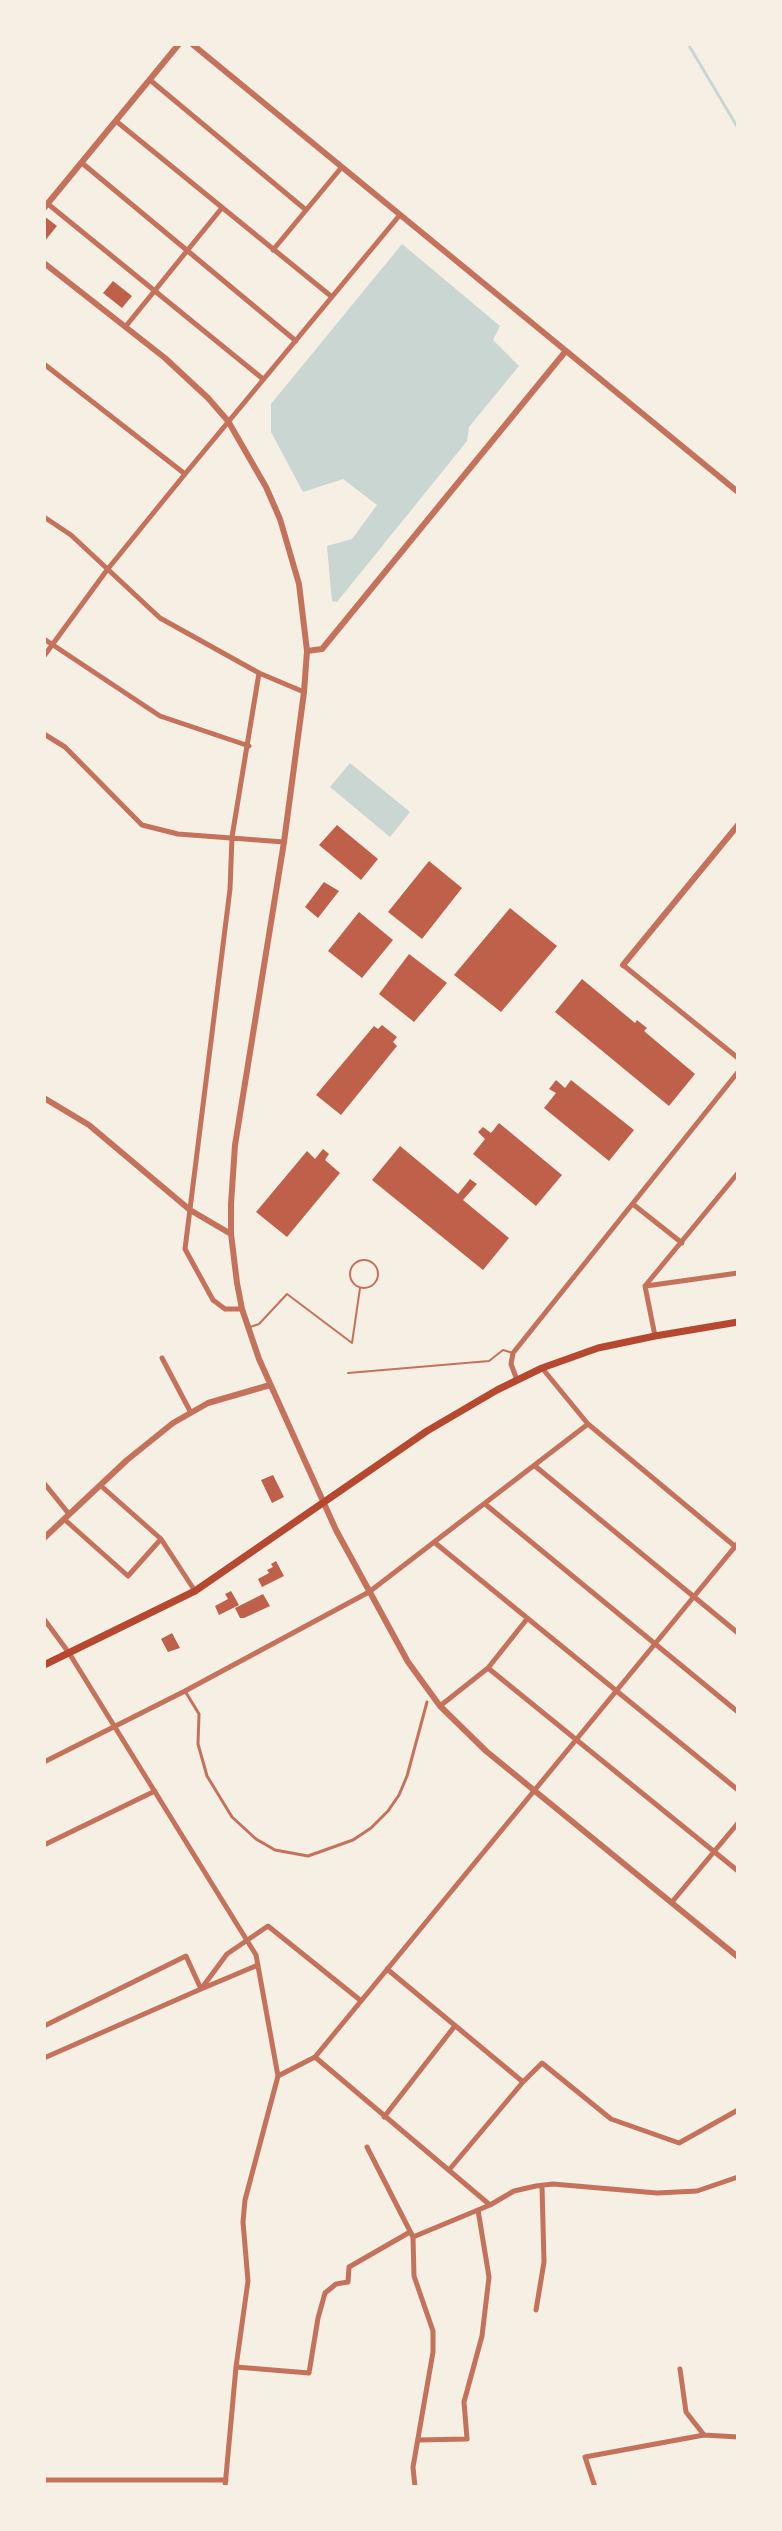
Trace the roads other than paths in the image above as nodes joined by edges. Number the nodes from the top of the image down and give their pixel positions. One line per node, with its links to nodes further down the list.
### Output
1 (179, 44): 3 (street)
2 (192, 44): 6 (street)
3 (150, 80): 4 (street); 9 (street)
4 (116, 121): 5 (street); 8 (street)
5 (82, 163): 7 (street); 12 (street)
6 (341, 168): 9 (street); 10 (street)
7 (46, 206): 14 (street)
8 (221, 209): 11 (street); 12 (street)
9 (306, 210): 11 (street)
10 (399, 216): 15 (street); 18 (street)
11 (273, 250): 15 (street)
12 (187, 251): 14 (street); 17 (street)
13 (44, 263): 16 (street)
14 (154, 291): 16 (street); 20 (street)
15 (332, 297): 17 (street)
16 (126, 326): 21 (street)
17 (296, 341): 20 (street)
18 (565, 352): 23 (street); 28 (street)
19 (44, 364): 22 (street)
20 (263, 379): 21 (street)
21 (228, 421): 22 (street); 28 (street)
22 (185, 474): 25 (street)
23 (738, 492)
24 (44, 517): 25 (street)
25 (107, 570): 27 (street); 30 (street)
26 (44, 639): 27 (street)
27 (53, 644): 29 (street); 33 (street)
28 (307, 651): 31 (street)
29 (44, 656)
30 (259, 673): 31 (street); 33 (street)
31 (304, 692): 36 (street)
32 (44, 734): 35 (street)
33 (249, 746): 35 (street)
34 (738, 825): 37 (street)
35 (232, 837): 36 (street); 43 (street)
36 (284, 842): 44 (street)
37 (623, 965): 38 (street)
38 (738, 1058)
39 (738, 1072): 42 (street)
40 (44, 1098): 43 (street)
41 (738, 1173): 45 (street)
42 (634, 1205): 45 (street); 53 (street)
43 (190, 1210): 44 (street); 49 (street)
44 (231, 1234): 49 (street)
45 (682, 1243): 47 (street)
46 (738, 1273): 47 (street)
47 (645, 1286): 52 (street)
48 (360, 1288): 48 (lane); 51 (lane)
49 (242, 1309): 51 (street)
50 (738, 1322): 52 (main road)
51 (248, 1328): 58 (street)
52 (655, 1336): 55 (main road)
53 (513, 1353): 56 (lane); 57 (street)
54 (162, 1358): 59 (street)
55 (542, 1368): 57 (main road); 60 (street)
56 (348, 1373)
57 (517, 1380): 64 (main road)
58 (270, 1385): 59 (street); 64 (street)
59 (190, 1411): 63 (street)
60 (588, 1424): 61 (street); 70 (street)
61 (535, 1466): 65 (street); 73 (street)
62 (44, 1483): 66 (street)
63 (100, 1485): 66 (street); 68 (street)
64 (322, 1504): 71 (main road); 72 (street)
65 (485, 1504): 69 (street); 77 (street)
66 (66, 1517): 67 (street); 68 (street)
67 (44, 1538)
68 (161, 1539): 71 (street)
69 (434, 1542): 72 (street); 75 (street)
70 (737, 1546): 73 (street)
71 (195, 1591): 78 (main road)
72 (369, 1592): 81 (street); 84 (street)
73 (693, 1597): 76 (street); 77 (street)
74 (44, 1619): 78 (street)
75 (527, 1619): 80 (street); 82 (street)
76 (738, 1633)
77 (655, 1644): 82 (street); 85 (street)
78 (69, 1653): 79 (main road); 86 (street)
79 (44, 1665)
80 (488, 1668): 84 (street); 87 (street)
81 (185, 1691): 83 (street); 86 (street)
82 (616, 1693): 87 (street); 89 (street)
83 (427, 1702)
84 (440, 1706): 91 (street)
85 (738, 1712)
86 (116, 1727): 88 (street); 90 (street)
87 (578, 1739): 91 (street); 94 (street)
88 (44, 1762)
89 (738, 1790)
90 (155, 1791): 93 (street); 97 (street)
91 (535, 1792): 96 (street); 100 (street)
92 (738, 1823): 94 (street)
93 (44, 1845)
94 (715, 1853): 95 (street); 96 (street)
95 (738, 1871)
96 (672, 1902): 98 (street)
97 (247, 1939): 99 (street); 101 (street); 102 (street)
98 (738, 1957)
99 (258, 1965): 101 (street); 107 (street)
100 (387, 1969): 102 (street); 104 (street)
101 (201, 1989): 103 (street); 106 (street)
102 (360, 2000): 105 (street)
103 (44, 2026)
104 (454, 2027): 108 (street); 110 (street)
105 (315, 2057): 107 (street); 110 (street)
106 (44, 2058)
107 (278, 2076): 119 (street)
108 (523, 2082): 109 (street); 112 (street)
109 (738, 2110)
110 (384, 2117): 112 (street)
111 (367, 2147): 117 (street)
112 (449, 2170): 115 (street)
113 (738, 2177): 114 (street)
114 (542, 2186): 115 (street); 118 (street)
115 (490, 2205): 116 (street)
116 (478, 2210): 117 (street); 123 (street)
117 (412, 2234): 119 (street); 123 (street)
118 (536, 2310)
119 (236, 2367): 126 (street)
120 (680, 2369): 121 (street)
121 (704, 2435): 122 (street); 128 (street)
122 (738, 2437)
123 (418, 2440): 127 (street)
124 (44, 2480): 125 (street)
125 (110, 2483): 126 (street)
126 (226, 2484)
127 (415, 2487)
128 (595, 2487)

